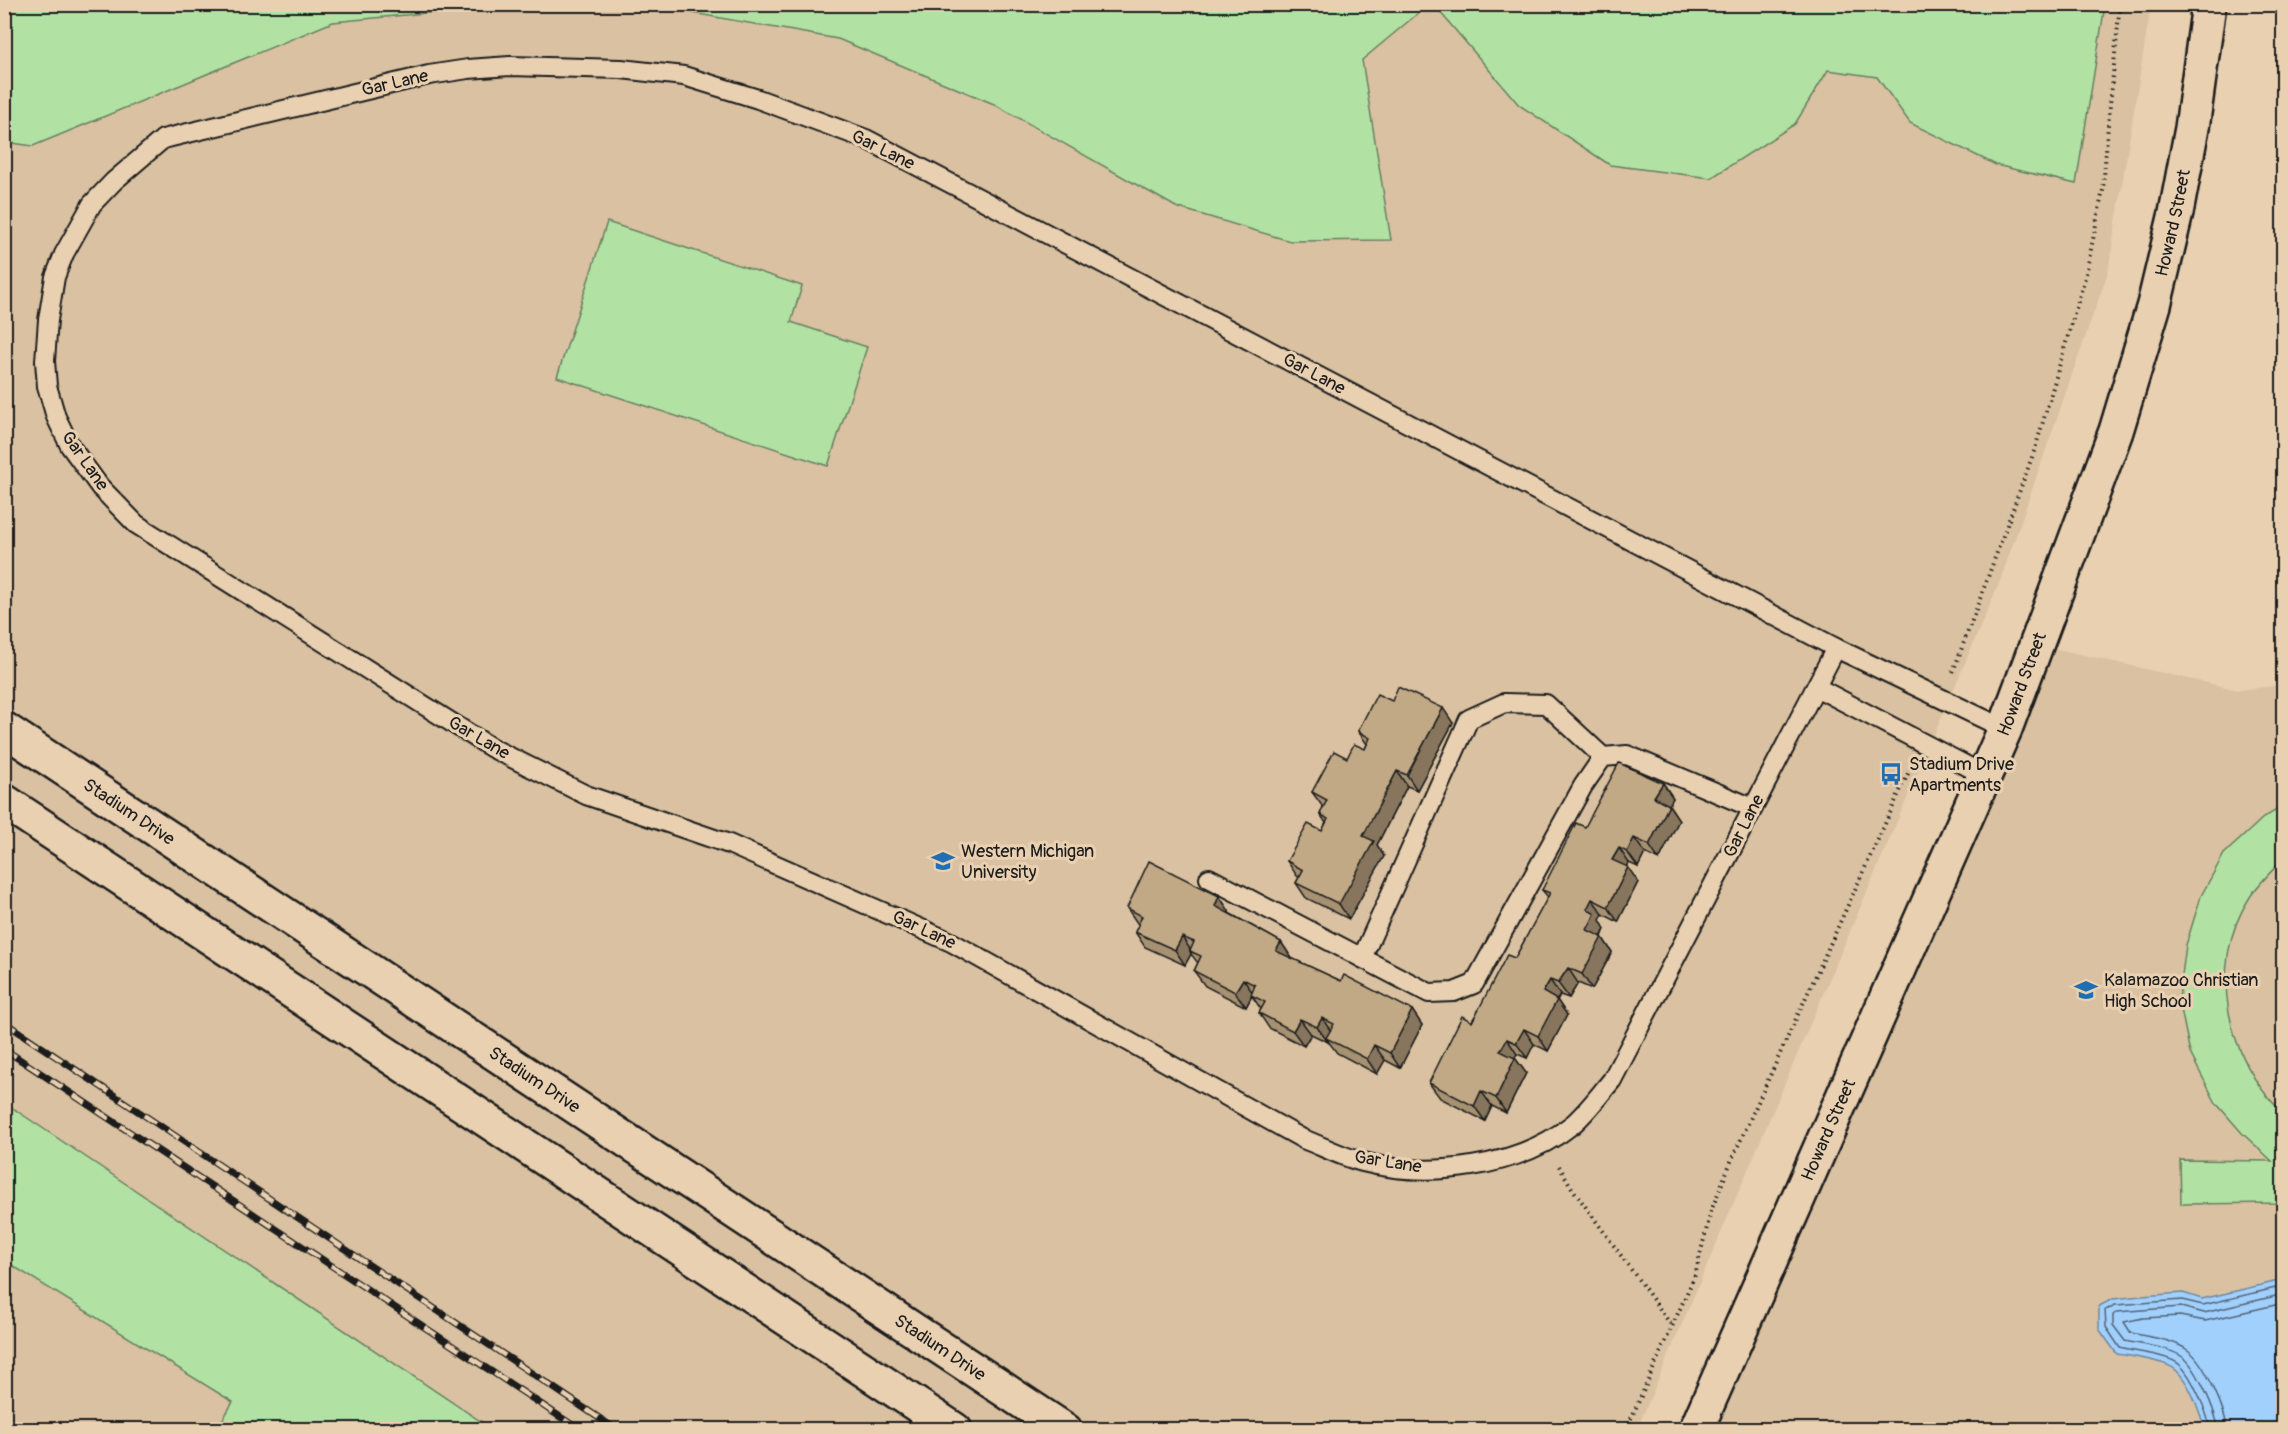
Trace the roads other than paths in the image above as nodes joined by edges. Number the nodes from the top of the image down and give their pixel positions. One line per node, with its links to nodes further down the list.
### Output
1 (2209, 4): 5 (main road, Howard Street)
2 (1836, 648): 3 (lane, Gar Lane); 5 (lane, Gar Lane); 9 (lane, Gar Lane)
3 (1816, 687): 7 (lane); 9 (lane, Gar Lane)
4 (4, 729): 13 (main road, Stadium Drive)
5 (2005, 729): 7 (main road, Howard Street)
6 (1603, 757): 9 (lane); 11 (lane); 11 (lane)
7 (1984, 775): 14 (main road, Howard Street)
8 (4, 801): 12 (main road)
9 (1753, 808)
10 (1209, 878): 11 (lane)
11 (1362, 958)
12 (955, 1430)
13 (1065, 1430)
14 (1696, 1430)

